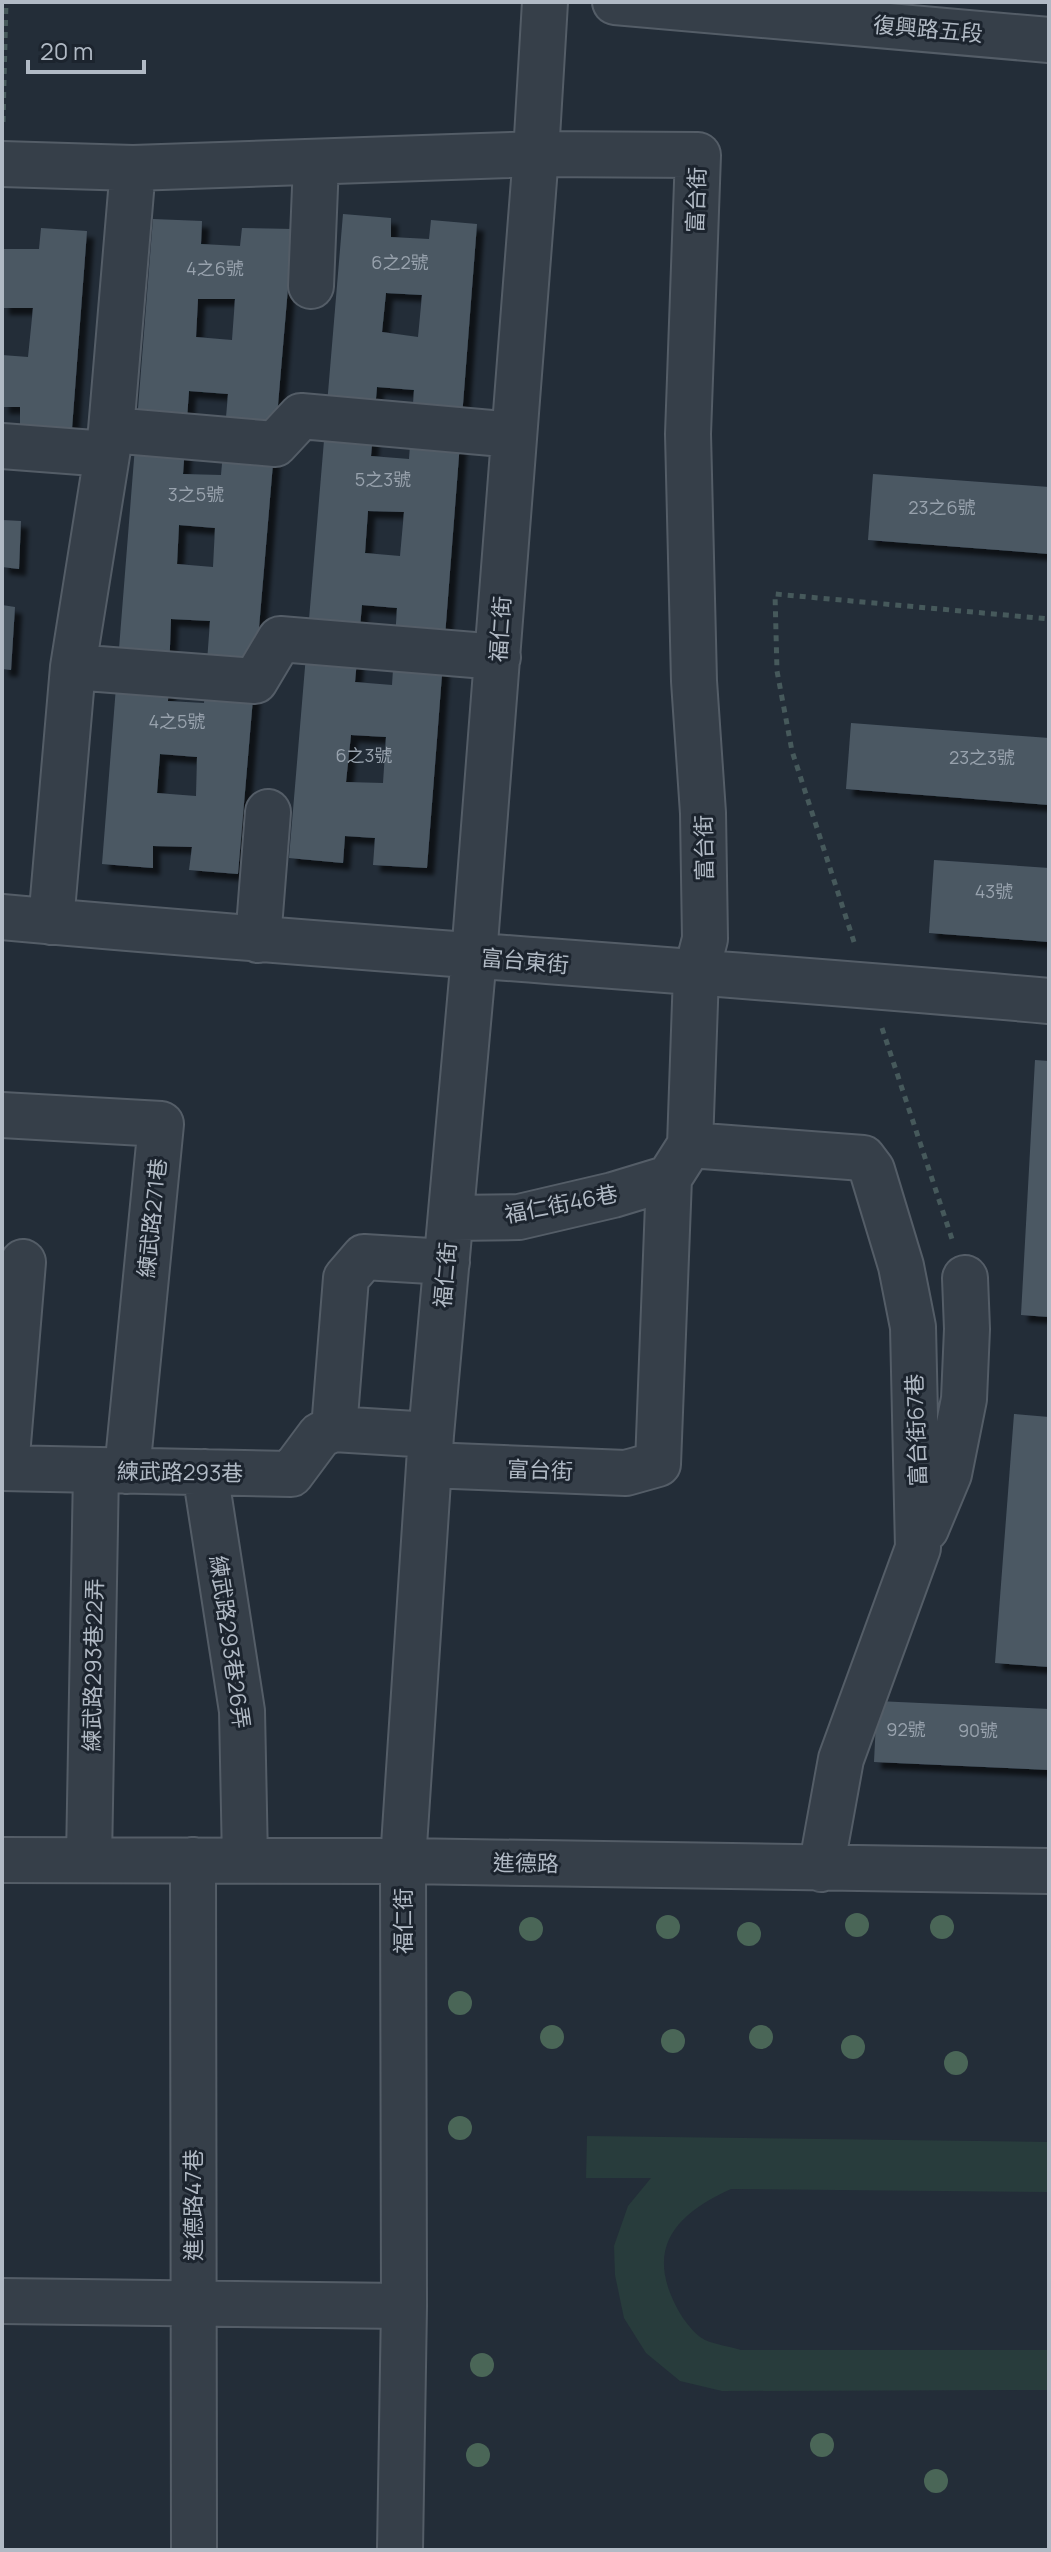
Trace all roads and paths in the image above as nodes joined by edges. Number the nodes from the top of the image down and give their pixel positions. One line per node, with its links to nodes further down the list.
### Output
1 (6, 2): 5 (path)
2 (545, 2): 6 (street, 福仁街)
3 (615, 2): 4 (street, 復興路五段)
4 (1049, 40)
5 (2, 136)
6 (536, 154): 7 (street); 11 (street, 福仁街); 22 (street, 富台街)
7 (316, 163): 9 (street); 10 (street)
8 (2, 164): 9 (street)
9 (133, 168): 12 (street)
10 (311, 286)
11 (514, 435): 12 (street); 15 (street, 福仁街)
12 (109, 442): 13 (street); 16 (street)
13 (2, 446)
14 (1049, 619): 23 (path)
15 (498, 657): 16 (street); 21 (street, 福仁街)
16 (73, 667): 19 (street)
17 (268, 812): 20 (street)
18 (2, 917): 19 (street, 富台東街)
19 (51, 922): 20 (street, 富台東街)
20 (258, 940): 21 (street, 富台東街)
21 (474, 956): 22 (street, 富台東街); 27 (street, 福仁街)
22 (696, 974): 23 (street, 富台東街); 26 (street, 富台街)
23 (868, 985): 24 (street, 富台東街); 30 (path)
24 (1049, 1001)
25 (2, 1115): 34 (street, 練武路271巷)
26 (679, 1161): 27 (street, 福仁街46巷); 32 (street, 富台街); 36 (street, 富台街67巷)
27 (451, 1218): 29 (street, 福仁街)
28 (23, 1262): 33 (street, 練武路293巷)
29 (447, 1262): 31 (street); 32 (street, 福仁街)
30 (965, 1278): 36 (street)
31 (334, 1429): 32 (street); 35 (street, 練武路293巷)
32 (430, 1450): 41 (street, 福仁街)
33 (4, 1468): 34 (street, 練武路293巷)
34 (112, 1471): 35 (street, 練武路293巷); 37 (street, 練武路293巷22弄)
35 (205, 1472): 40 (street, 練武路293巷26弄)
36 (918, 1548): 42 (street, 富台街67巷)
37 (89, 1859): 38 (street, 進德路); 39 (street, 進德路)
38 (2, 1860)
39 (193, 1860): 40 (street, 進德路); 45 (street, 進德路47巷)
40 (245, 1860): 41 (street, 進德路)
41 (403, 1861): 42 (street, 進德路); 46 (street, 福仁街)
42 (821, 1869): 43 (street, 進德路)
43 (1049, 1871)
44 (2, 2301): 45 (street)
45 (193, 2302): 46 (street); 47 (street, 進德路47巷)
46 (404, 2306): 48 (street, 福仁街)
47 (194, 2550)
48 (400, 2550)

